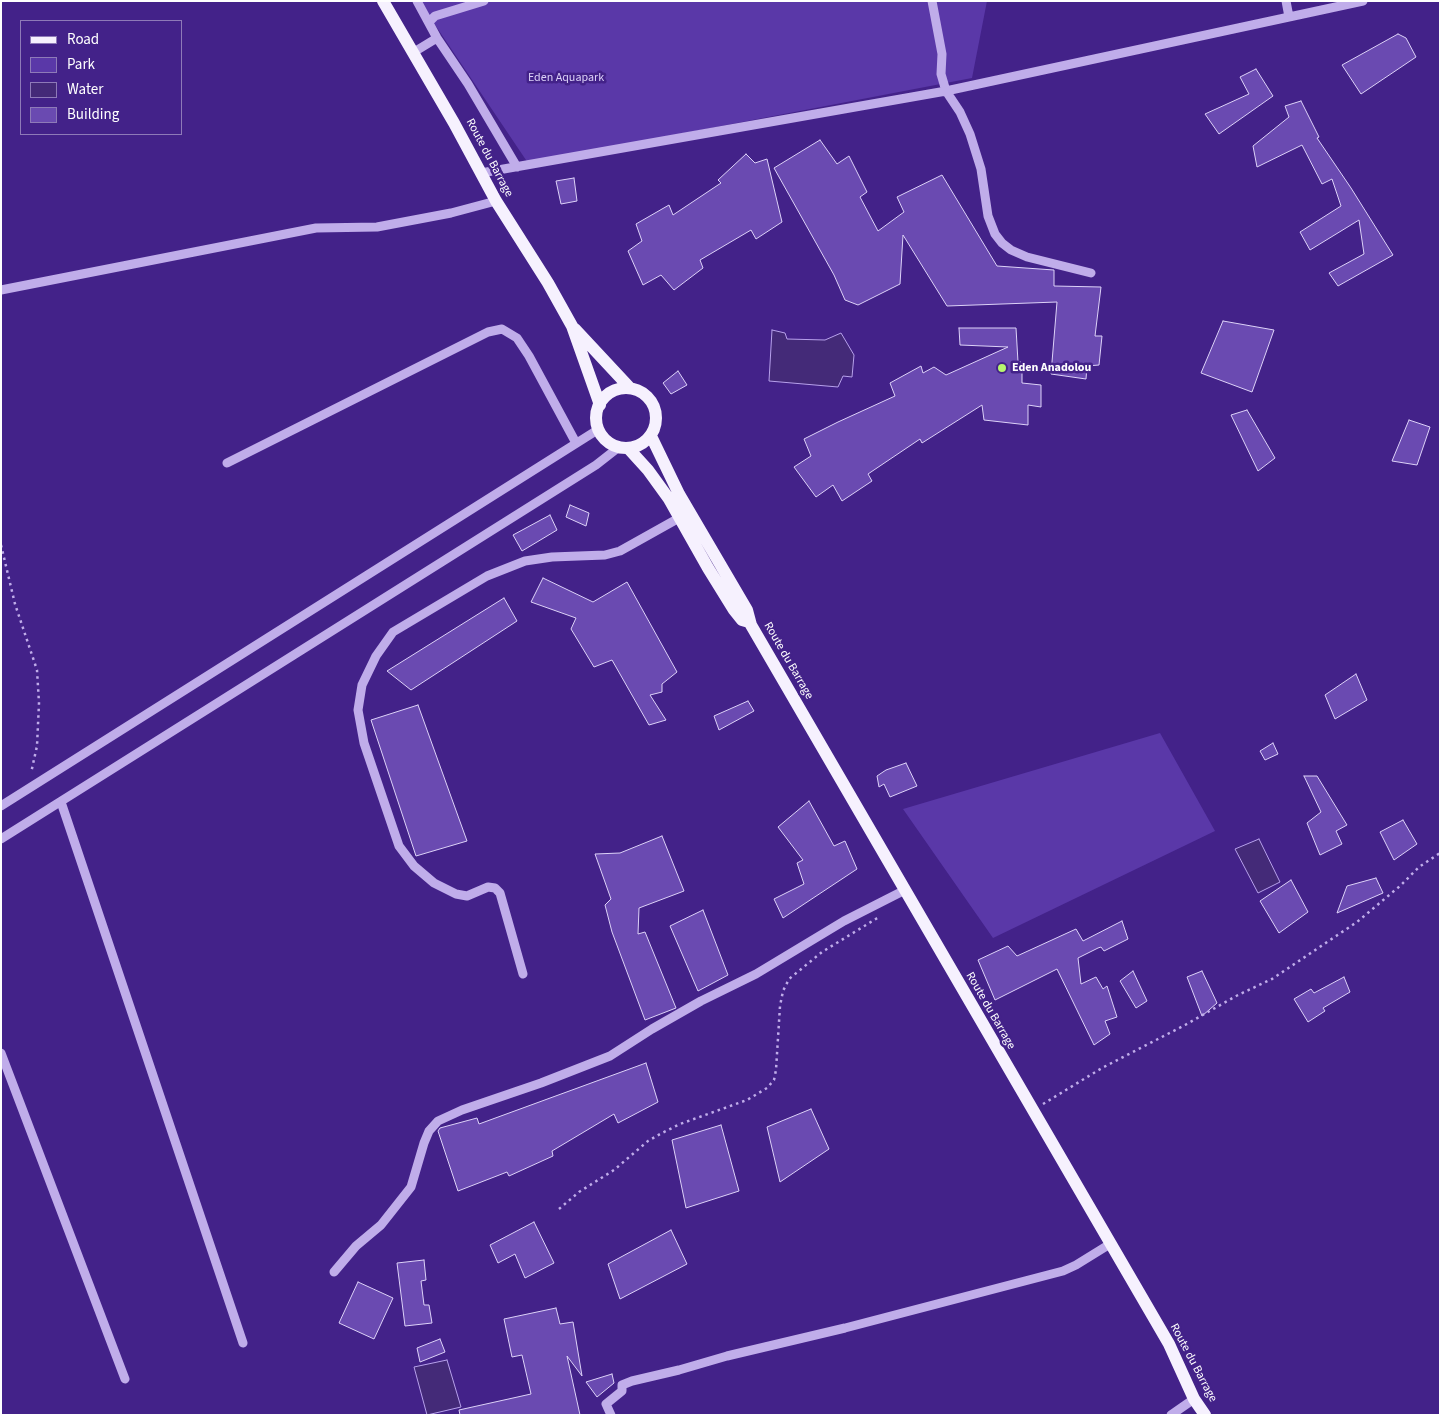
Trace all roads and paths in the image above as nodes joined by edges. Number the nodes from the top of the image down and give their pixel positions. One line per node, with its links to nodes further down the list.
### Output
1 (383, 1): 10 (main road, Route du Barrage)
2 (417, 1): 8 (street)
3 (484, 1): 8 (street)
4 (932, 1): 11 (street)
5 (1286, 1): 7 (street)
6 (1363, 1): 7 (street)
7 (1289, 17): 11 (street)
8 (429, 22): 9 (street)
9 (437, 38): 10 (street); 12 (street)
10 (414, 52): 13 (main road, Route du Barrage)
11 (946, 91): 12 (street); 15 (street)
12 (517, 167): 13 (street)
13 (481, 173): 14 (main road, Route du Barrage)
14 (496, 201): 16 (street); 17 (main road, Route du Barrage)
15 (1091, 273)
16 (1, 290)
17 (572, 326): 18 (main road, Route du Barrage); 19 (main road, Route du Barrage)
18 (630, 388): 19 (main road); 21 (main road, Route du Barrage)
19 (600, 405): 20 (main road, Route du Barrage)
20 (599, 429): 22 (street); 23 (main road, Route du Barrage)
21 (651, 436): 23 (main road); 27 (main road, Route du Barrage)
22 (576, 443): 24 (street); 28 (street)
23 (623, 448): 25 (main road, Route du Barrage); 29 (street)
24 (227, 463)
25 (679, 518): 27 (main road, Route du Barrage); 35 (street)
26 (1, 545): 28 (path)
27 (750, 622): 33 (main road, Route du Barrage)
28 (28, 790): 30 (street)
29 (61, 802): 31 (street); 41 (street)
30 (1, 806)
31 (1, 839)
32 (1440, 853): 37 (path)
33 (905, 890): 37 (main road, Route du Barrage); 40 (street)
34 (886, 913): 38 (path)
35 (523, 974)
36 (1, 1053): 42 (street)
37 (1033, 1111): 39 (main road, Route du Barrage)
38 (560, 1209)
39 (1110, 1244): 43 (main road, Route du Barrage); 44 (street)
40 (334, 1272)
41 (243, 1342)
42 (125, 1379)
43 (1194, 1399): 45 (street); 46 (main road, Route du Barrage)
44 (611, 1415)
45 (1171, 1415)
46 (1205, 1415)

